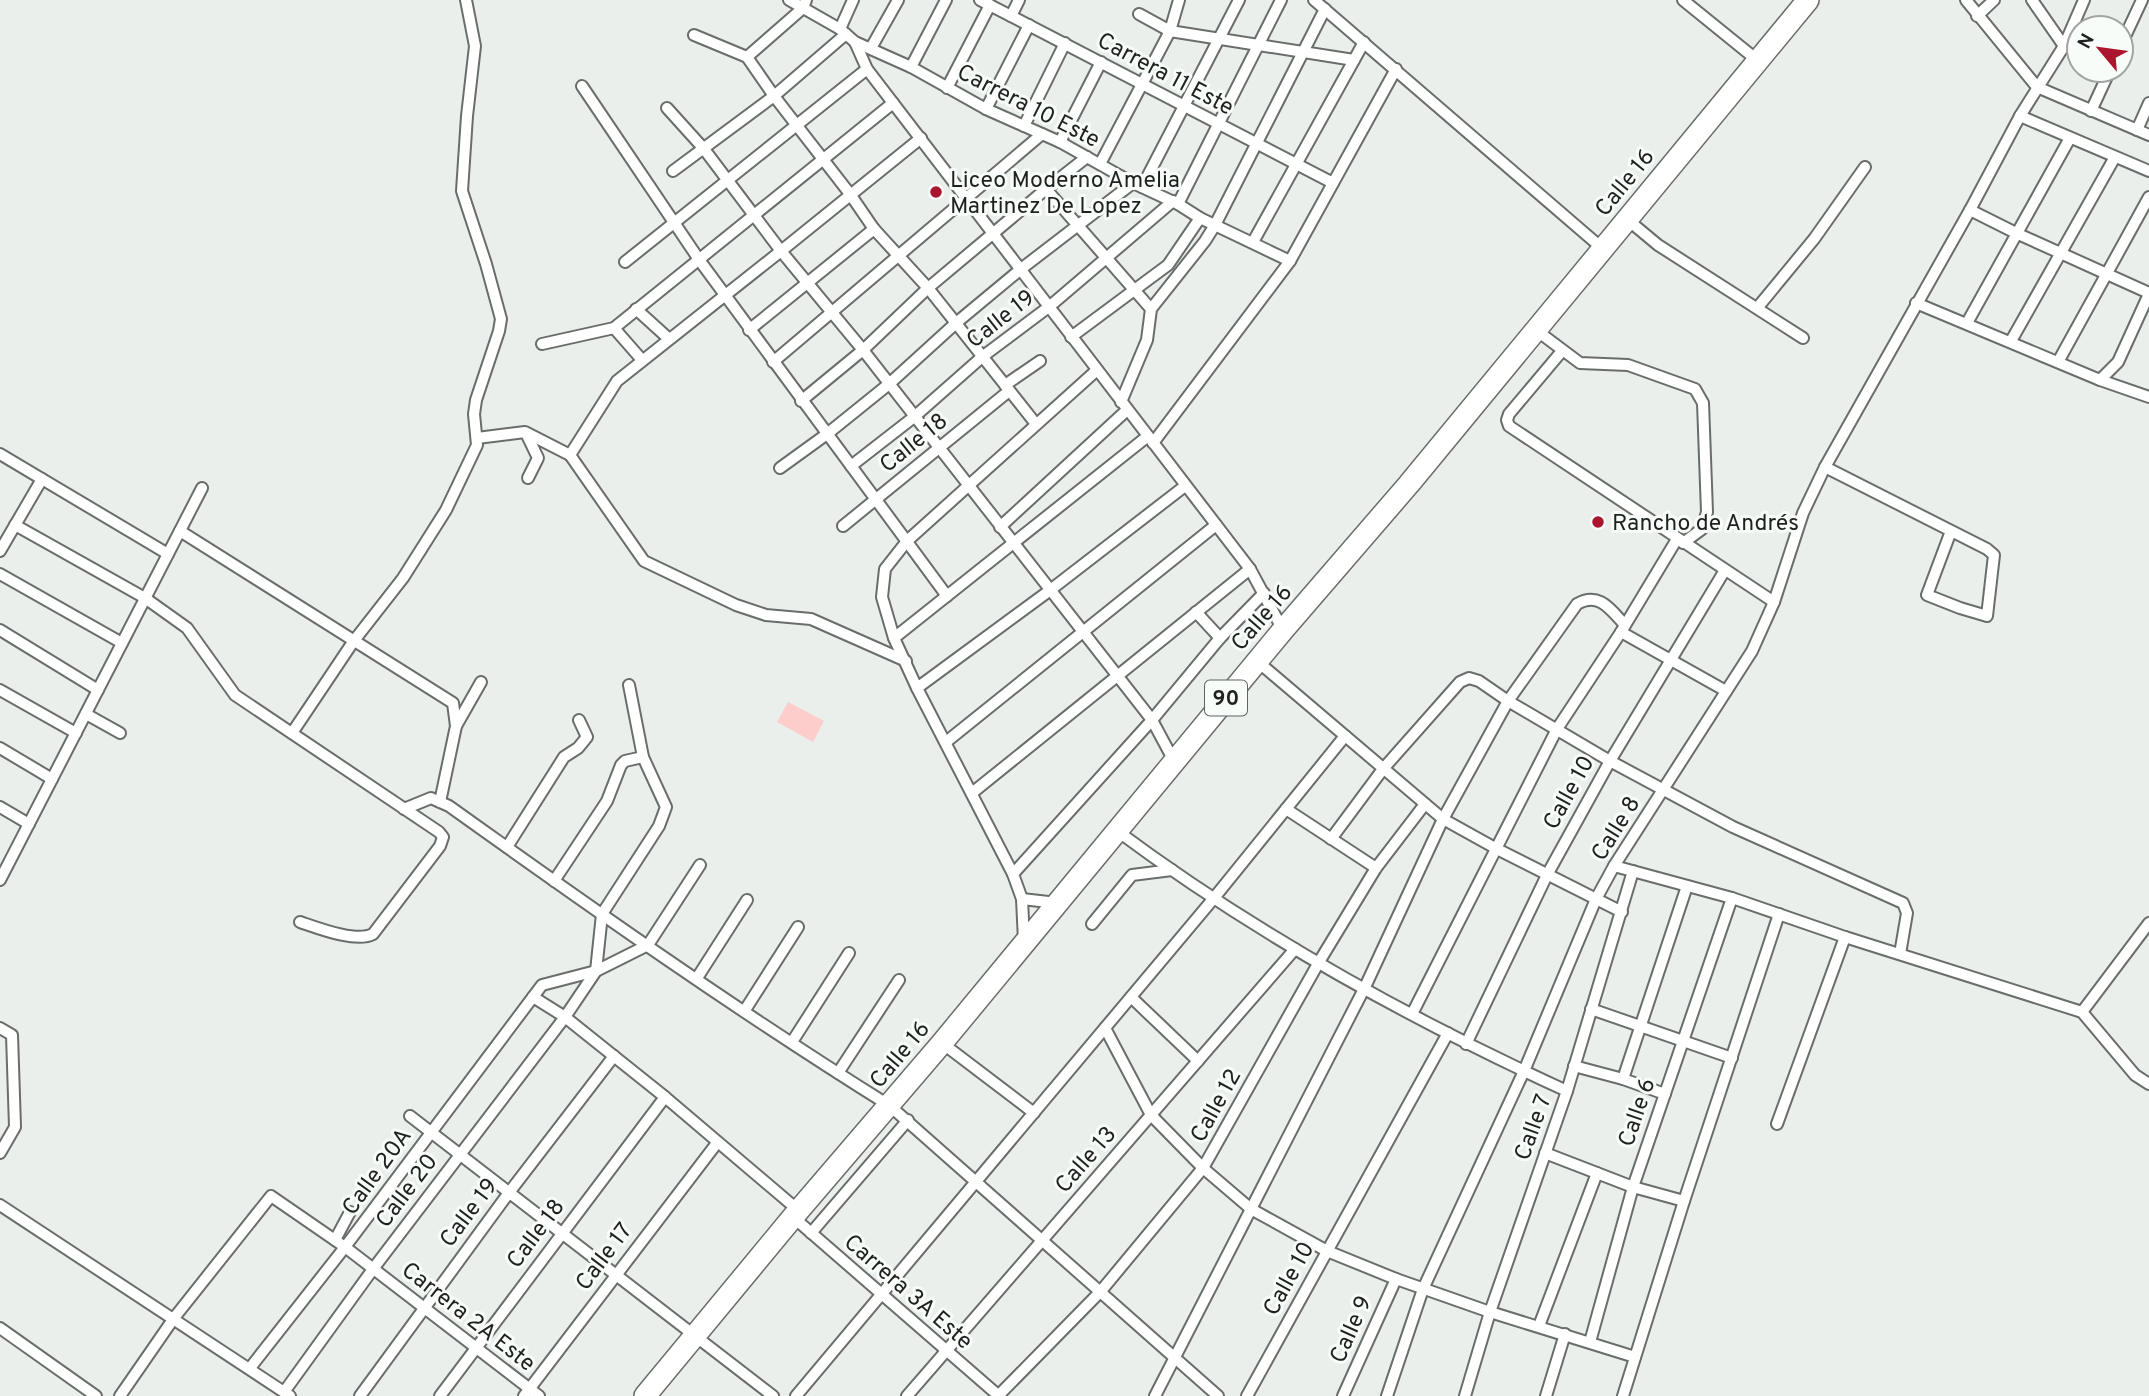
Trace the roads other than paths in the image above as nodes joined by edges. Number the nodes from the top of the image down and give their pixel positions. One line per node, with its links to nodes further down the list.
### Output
1 (466, 0): 143 (street)
2 (789, 0): 18 (street, Carrera 10 Este)
3 (853, 0): 24 (street)
4 (898, 0): 33 (street)
5 (946, 0): 39 (street)
6 (1019, 0): 21 (street)
7 (1179, 0): 25 (street)
8 (1239, 0): 27 (street)
9 (1282, 0): 31 (street, Calle 19)
10 (1314, 0): 19 (street)
11 (1683, 0): 37 (street)
12 (1808, 0): 37 (highway, Calle 16 / 90)
13 (1966, 0): 22 (street)
14 (1994, 0): 22 (street)
15 (2032, 0): 32 (street)
16 (2084, 0): 32 (street, Calle 8)
17 (985, 3): 21 (street, Carrera 11 Este); 46 (street)
18 (804, 4): 24 (street, Carrera 10 Este); 35 (street)
19 (1325, 9): 29 (street); 34 (street)
20 (1139, 14): 25 (street)
21 (1011, 16): 23 (street, Carrera 11 Este)
22 (1977, 16): 45 (street)
23 (1029, 25): 30 (street, Carrera 11 Este); 52 (street)
24 (843, 31): 28 (street, Carrera 10 Este); 47 (street)
25 (1170, 31): 27 (street); 42 (street)
26 (694, 35): 35 (street)
27 (1218, 38): 31 (street); 50 (street)
28 (855, 42): 33 (street, Carrera 10 Este); 40 (street)
29 (1364, 42): 36 (street); 41 (street)
30 (1065, 43): 38 (street, Carrera 11 Este); 57 (street)
31 (1259, 45): 34 (street); 55 (street, Calle 19)
32 (2064, 46): 45 (street, Calle 8)
33 (871, 48): 39 (street, Carrera 10 Este)
34 (1303, 52): 36 (street); 64 (street)
35 (747, 57): 47 (street)
36 (1354, 60): 70 (street)
37 (1757, 60): 87 (highway, Calle 16 / 90)
38 (1101, 62): 42 (street, Carrera 11 Este); 63 (street)
39 (911, 67): 46 (street, Carrera 10 Este)
40 (867, 69): 48 (street); 56 (street)
41 (1396, 69): 75 (street); 93 (street)
42 (1141, 84): 50 (street, Carrera 11 Este); 69 (street)
43 (2104, 84): 53 (street)
44 (582, 86): 85 (street)
45 (2037, 87): 53 (street); 54 (street, Calle 8)
46 (947, 88): 52 (street, Carrera 10 Este)
47 (774, 96): 56 (street); 65 (street)
48 (894, 103): 61 (street); 68 (street)
49 (2149, 103): 58 (street)
50 (1183, 107): 55 (street, Carrera 11 Este); 76 (street)
51 (667, 108): 65 (street)
52 (986, 109): 57 (street, Carrera 10 Este)
53 (2091, 111): 58 (street)
54 (2020, 116): 62 (street); 82 (street, Calle 8)
55 (1218, 124): 64 (street, Carrera 11 Este); 81 (street, Calle 19)
56 (797, 125): 68 (street); 74 (street)
57 (1024, 126): 59 (street, Carrera 10 Este)
58 (2137, 130): 60 (street)
59 (1042, 134): 63 (street, Carrera 10 Este); 79 (street)
60 (2149, 135)
61 (920, 138): 78 (street); 79 (street)
62 (2070, 138): 67 (street); 91 (street)
63 (1060, 142): 66 (street, Carrera 10 Este)
64 (1254, 144): 70 (street, Carrera 11 Este); 86 (street)
65 (704, 149): 73 (street); 74 (street)
66 (1087, 157): 69 (street, Carrera 10 Este); 77 (street)
67 (2115, 157): 72 (street); 95 (street)
68 (824, 159): 78 (street); 83 (street)
69 (1100, 164): 76 (street, Carrera 10 Este)
70 (1295, 164): 75 (street, Carrera 11 Este); 92 (street)
71 (1865, 167): 112 (street)
72 (2149, 170)
73 (673, 171)
74 (727, 181): 83 (street); 85 (street)
75 (1333, 183): 99 (street)
76 (1137, 185): 81 (street, Carrera 10 Este); 88 (street)
77 (1046, 189): 88 (street); 90 (street)
78 (850, 194): 89 (street); 94 (street)
79 (967, 197): 90 (street); 96 (street)
80 (2149, 197): 103 (street)
81 (1175, 203): 84 (street, Carrera 10 Este); 97 (street, Calle 19)
82 (1970, 210): 91 (street); 110 (street, Calle 8)
83 (754, 217): 94 (street); 98 (street)
84 (1200, 218): 86 (street, Carrera 10 Este); 101 (street)
85 (674, 223): 98 (street); 100 (street)
86 (1215, 225): 92 (street, Carrera 10 Este); 104 (street)
87 (1633, 225): 93 (highway, Calle 16 / 90); 112 (street)
88 (1078, 227): 97 (street); 102 (street)
89 (874, 229): 96 (street); 105 (street)
90 (994, 233): 102 (street); 106 (street)
91 (2016, 233): 95 (street); 117 (street)
92 (1253, 242): 99 (street, Carrera 10 Este)
93 (1603, 248): 124 (highway, Calle 16 / 90)
94 (781, 251): 105 (street); 109 (street)
95 (2059, 253): 103 (street); 123 (street)
96 (900, 256): 106 (street); 115 (street)
97 (1105, 259): 107 (street); 111 (street, Calle 19)
98 (700, 261): 109 (street); 113 (street)
99 (1290, 261): 144 (street)
100 (625, 262)
101 (1168, 265): 104 (street); 107 (street)
102 (1021, 269): 111 (street); 116 (street)
103 (2106, 273): 108 (street); 131 (street)
104 (1177, 274): 114 (street)
105 (808, 283): 115 (street); 119 (street)
106 (928, 288): 116 (street); 126 (street)
107 (1136, 291): 114 (street); 120 (street)
108 (2149, 293): 133 (street)
109 (725, 295): 119 (street); 121 (street)
110 (1916, 303): 117 (street); 149 (street, Calle 8)
111 (1050, 306): 120 (street); 127 (street, Calle 19)
112 (1758, 307): 122 (street)
113 (636, 309): 118 (street); 121 (street)
114 (1151, 309): 138 (street)
115 (832, 312): 126 (street); 130 (street)
116 (956, 323): 127 (street); 134 (street)
117 (1967, 323): 123 (street)
118 (614, 328): 125 (street); 128 (street)
119 (749, 330): 130 (street)
120 (1071, 337): 132 (street)
121 (668, 338): 128 (street)
122 (1803, 338)
123 (2011, 341): 131 (street)
124 (1550, 342): 166 (street); 166 (street); 181 (highway, Calle 16 / 90)
125 (542, 344)
126 (863, 350): 134 (street); 137 (street)
127 (982, 357): 135 (street); 139 (street, Calle 19)
128 (642, 360): 147 (street)
129 (1040, 361): 135 (street, Calle 18)
130 (773, 362): 137 (street)
131 (2058, 362): 133 (street)
132 (1097, 370): 138 (street); 140 (street)
133 (2100, 380): 136 (street)
134 (889, 383): 139 (street); 142 (street)
135 (1007, 388): 140 (street); 145 (street, Calle 18)
136 (2149, 397)
137 (801, 401): 142 (street)
138 (1124, 406): 144 (street); 157 (street)
139 (914, 416): 145 (street); 148 (street, Calle 19)
140 (1036, 424): 154 (street)
141 (525, 432): 143 (street); 147 (street); 151 (street)
142 (827, 434): 148 (street); 150 (street)
143 (477, 438): 185 (street)
144 (1151, 440): 153 (street); 158 (street)
145 (939, 448): 154 (street); 156 (street, Calle 18)
146 (0, 454): 152 (street)
147 (570, 455): 188 (street)
148 (851, 466): 156 (street)
149 (1825, 467): 164 (street); 177 (street, Calle 8)
150 (780, 468)
151 (528, 478)
152 (42, 479): 162 (street); 169 (street)
153 (1185, 485): 159 (street); 173 (street)
154 (968, 486): 161 (street); 165 (street)
155 (202, 488): 163 (street)
156 (876, 499): 160 (street, Calle 18); 165 (street)
157 (1030, 500): 158 (street); 161 (street)
158 (1044, 519): 167 (street)
159 (1216, 525): 170 (street); 182 (street)
160 (843, 526)
161 (1000, 527): 167 (street)
162 (8, 529): 168 (street); 176 (street)
163 (180, 531): 169 (street); 185 (street)
164 (1951, 531): 164 (street)
165 (907, 541): 175 (street); 183 (street)
166 (1680, 541): 171 (street); 179 (street)
167 (1013, 544): 173 (street); 175 (street)
168 (0, 551)
169 (168, 554): 176 (street)
170 (1250, 569): 174 (street); 178 (street)
171 (1725, 570): 177 (street); 187 (street, Calle 10)
172 (0, 574): 186 (street)
173 (1049, 591): 182 (street); 193 (street)
174 (1264, 593): 181 (street); 184 (street)
175 (947, 596): 183 (street)
176 (145, 598): 186 (street); 205 (street)
177 (1774, 602): 196 (street, Calle 8)
178 (1196, 612): 184 (street); 190 (street)
179 (1623, 629): 187 (street); 197 (street); 202 (street)
180 (0, 630): 195 (street)
181 (1283, 630): 189 (highway, Calle 16 / 90)
182 (1082, 631): 190 (street); 207 (street)
183 (894, 638): 188 (street)
184 (1220, 638): 200 (street)
185 (353, 642): 201 (street); 205 (street)
186 (122, 643): 195 (street)
187 (1669, 659): 196 (street); 211 (street, Calle 10)
188 (906, 661): 193 (street)
189 (1257, 661): 206 (street); 210 (highway, Calle 16 / 90)
190 (1117, 676): 200 (street); 215 (street)
191 (481, 682): 201 (street)
192 (629, 685): 209 (street)
193 (917, 688): 207 (street)
194 (0, 690): 203 (street)
195 (98, 690): 198 (street)
196 (1726, 691): 214 (street, Calle 8)
197 (1508, 701): 202 (street); 212 (street); 221 (street)
198 (86, 714): 203 (street); 204 (street)
199 (579, 719): 225 (street)
200 (1152, 720): 210 (street); 233 (street)
201 (456, 726): 216 (street)
202 (1557, 729): 211 (street); 226 (street)
203 (76, 733): 213 (street)
204 (120, 733)
205 (292, 733): 219 (street)
206 (1346, 736): 212 (street); 220 (street)
207 (946, 742): 215 (street)
208 (0, 748): 213 (street)
209 (643, 757): 236 (street); 245 (street)
210 (1174, 761): 223 (highway, Calle 16 / 90)
211 (1609, 761): 214 (street); 234 (street, Calle 10)
212 (1383, 769): 217 (street); 224 (street)
213 (52, 779): 222 (street)
214 (1664, 790): 228 (street, Calle 8); 256 (street)
215 (972, 793): 233 (street)
216 (440, 802): 219 (street); 225 (street)
217 (1425, 804): 221 (street); 230 (street, Calle 12)
218 (0, 807): 222 (street)
219 (404, 809): 247 (street)
220 (1286, 809): 224 (street); 238 (street)
221 (1443, 819): 226 (street); 261 (street)
222 (29, 824): 229 (street)
223 (1116, 830): 231 (street); 243 (highway, Calle 16 / 90)
224 (1331, 839): 230 (street)
225 (507, 847): 236 (street)
226 (1497, 849): 234 (street); 267 (street)
227 (700, 865): 253 (street)
228 (1614, 866): 232 (street); 241 (street, Calle 8)
229 (3, 867): 235 (street)
230 (1376, 868): 257 (street, Calle 12)
231 (1172, 870): 238 (street); 249 (street)
232 (1633, 871): 237 (street); 244 (street, Calle 7)
233 (1013, 874): 240 (street)
234 (1547, 875): 241 (street); 276 (street, Calle 10)
235 (0, 880)
236 (554, 881): 245 (street)
237 (1687, 886): 239 (street); 269 (street)
238 (1214, 898): 254 (street); 263 (street)
239 (1732, 898): 246 (street); 273 (street, Calle 6)
240 (1022, 899): 243 (street); 252 (street)
241 (1596, 899): 244 (street); 281 (street, Calle 8)
242 (747, 900): 259 (street)
243 (1057, 903): 252 (highway, Calle 16 / 90)
244 (1622, 912): 264 (street, Calle 7)
245 (602, 914): 253 (street); 258 (street)
246 (1779, 914): 251 (street); 278 (street)
247 (300, 922)
248 (2149, 923): 266 (street)
249 (1092, 924)
250 (798, 927): 265 (street)
251 (1845, 937): 256 (street); 293 (street)
252 (1024, 944): 275 (highway, Calle 16 / 90)
253 (648, 945): 258 (street); 259 (street)
254 (1296, 949): 257 (street); 279 (street, Calle 13)
255 (849, 953): 274 (street)
256 (1905, 956): 266 (street)
257 (1319, 962): 261 (street); 299 (street, Calle 12)
258 (596, 971): 262 (street); 268 (street, Calle 20)
259 (697, 978): 265 (street)
260 (899, 980): 282 (street)
261 (1364, 987): 267 (street); 306 (street)
262 (533, 997): 268 (street, Carrera 3A Este); 294 (street, Calle 20A)
263 (1131, 997): 271 (street); 279 (street)
264 (1591, 1009): 269 (street); 280 (street, Calle 7)
265 (745, 1010): 274 (street)
266 (2082, 1012): 284 (street)
267 (1412, 1014): 272 (street)
268 (565, 1017): 277 (street, Carrera 3A Este); 298 (street, Calle 20)
269 (1639, 1026): 273 (street); 283 (street)
270 (0, 1028): 296 (street)
271 (1105, 1028): 289 (street); 290 (street)
272 (1448, 1033): 276 (street); 313 (street, Calle 10)
273 (1682, 1041): 278 (street); 286 (street, Calle 6)
274 (792, 1042): 282 (street)
275 (942, 1043): 288 (highway, Calle 16 / 90); 289 (street)
276 (1466, 1044): 281 (street)
277 (614, 1056): 287 (street, Carrera 3A Este); 303 (street, Calle 19)
278 (1732, 1058): 304 (street)
279 (1198, 1061): 290 (street, Calle 13)
280 (1574, 1066): 283 (street); 285 (street, Calle 7)
281 (1524, 1071): 285 (street); 317 (street, Calle 8)
282 (838, 1073): 288 (street)
283 (1623, 1079): 286 (street)
284 (2149, 1084)
285 (1567, 1091): 297 (street, Calle 7)
286 (1665, 1094): 302 (street, Calle 6)
287 (665, 1097): 295 (street, Carrera 3A Este); 309 (street, Calle 18)
288 (890, 1106): 292 (street); 308 (highway, Calle 16 / 90)
289 (1034, 1113): 301 (street)
290 (1151, 1115): 299 (street); 311 (street, Calle 13)
291 (410, 1116): 294 (street)
292 (908, 1120): 301 (street); 310 (street)
293 (1777, 1124)
294 (430, 1133): 298 (street); 312 (street, Calle 20A)
295 (717, 1143): 308 (street, Carrera 3A Este); 315 (street, Calle 17)
296 (0, 1153)
297 (1545, 1153): 300 (street); 321 (street, Calle 7)
298 (459, 1156): 303 (street); 314 (street, Calle 20)
299 (1203, 1168): 306 (street); 318 (street, Calle 12)
300 (1597, 1174): 302 (street); 323 (street)
301 (977, 1181): 311 (street); 319 (street)
302 (1633, 1187): 304 (street); 327 (street, Calle 6)
303 (508, 1194): 309 (street); 320 (street, Calle 19)
304 (1684, 1201): 331 (street)
305 (0, 1205): 322 (street)
306 (1251, 1209): 313 (street); 330 (street)
307 (350, 1212): 312 (street)
308 (796, 1214): 310 (street, Carrera 3A Este); 326 (highway, Calle 16 / 90)
309 (561, 1233): 315 (street); 328 (street, Calle 18)
310 (811, 1233): 319 (street, Carrera 3A Este)
311 (1043, 1240): 318 (street); 329 (street, Calle 13)
312 (340, 1244): 314 (street, Carrera 2A Este); 322 (street, Carrera 2A Este); 332 (street, Calle 20A)
313 (1327, 1251): 316 (street); 346 (street, Calle 10)
314 (373, 1269): 320 (street, Carrera 2A Este); 333 (street, Calle 20)
315 (615, 1275): 326 (street); 334 (street, Calle 17)
316 (1396, 1279): 317 (street); 347 (street, Calle 9)
317 (1423, 1289): 321 (street); 348 (street, Calle 8)
318 (1101, 1292): 330 (street); 343 (street, Calle 12)
319 (882, 1294): 329 (street, Carrera 3A Este); 341 (street)
320 (424, 1307): 328 (street, Carrera 2A Este); 337 (street, Calle 19)
321 (1490, 1312): 323 (street); 349 (street, Calle 7)
322 (174, 1318): 332 (street); 336 (street)
323 (1539, 1325): 325 (street)
324 (0, 1328): 335 (street)
325 (1565, 1334): 327 (street); 350 (street)
326 (694, 1336): 339 (highway, Calle 16 / 90); 340 (street)
327 (1590, 1342): 331 (street)
328 (475, 1347): 334 (street, Carrera 2A Este); 338 (street, Calle 18)
329 (946, 1350): 342 (street, Calle 13); 343 (street, Carrera 3A Este)
330 (1175, 1357): 344 (street); 345 (street)
331 (1635, 1357): 351 (street)
332 (250, 1368): 333 (street)
333 (287, 1394)
334 (531, 1394)
335 (96, 1396)
336 (120, 1396)
337 (360, 1396)
338 (440, 1396)
339 (645, 1396)
340 (773, 1396)
341 (796, 1396)
342 (907, 1396)
343 (999, 1396)
344 (1155, 1396)
345 (1218, 1396)
346 (1247, 1396)
347 (1342, 1396)
348 (1387, 1396)
349 (1465, 1396)
350 (1546, 1396)
351 (1623, 1396)

